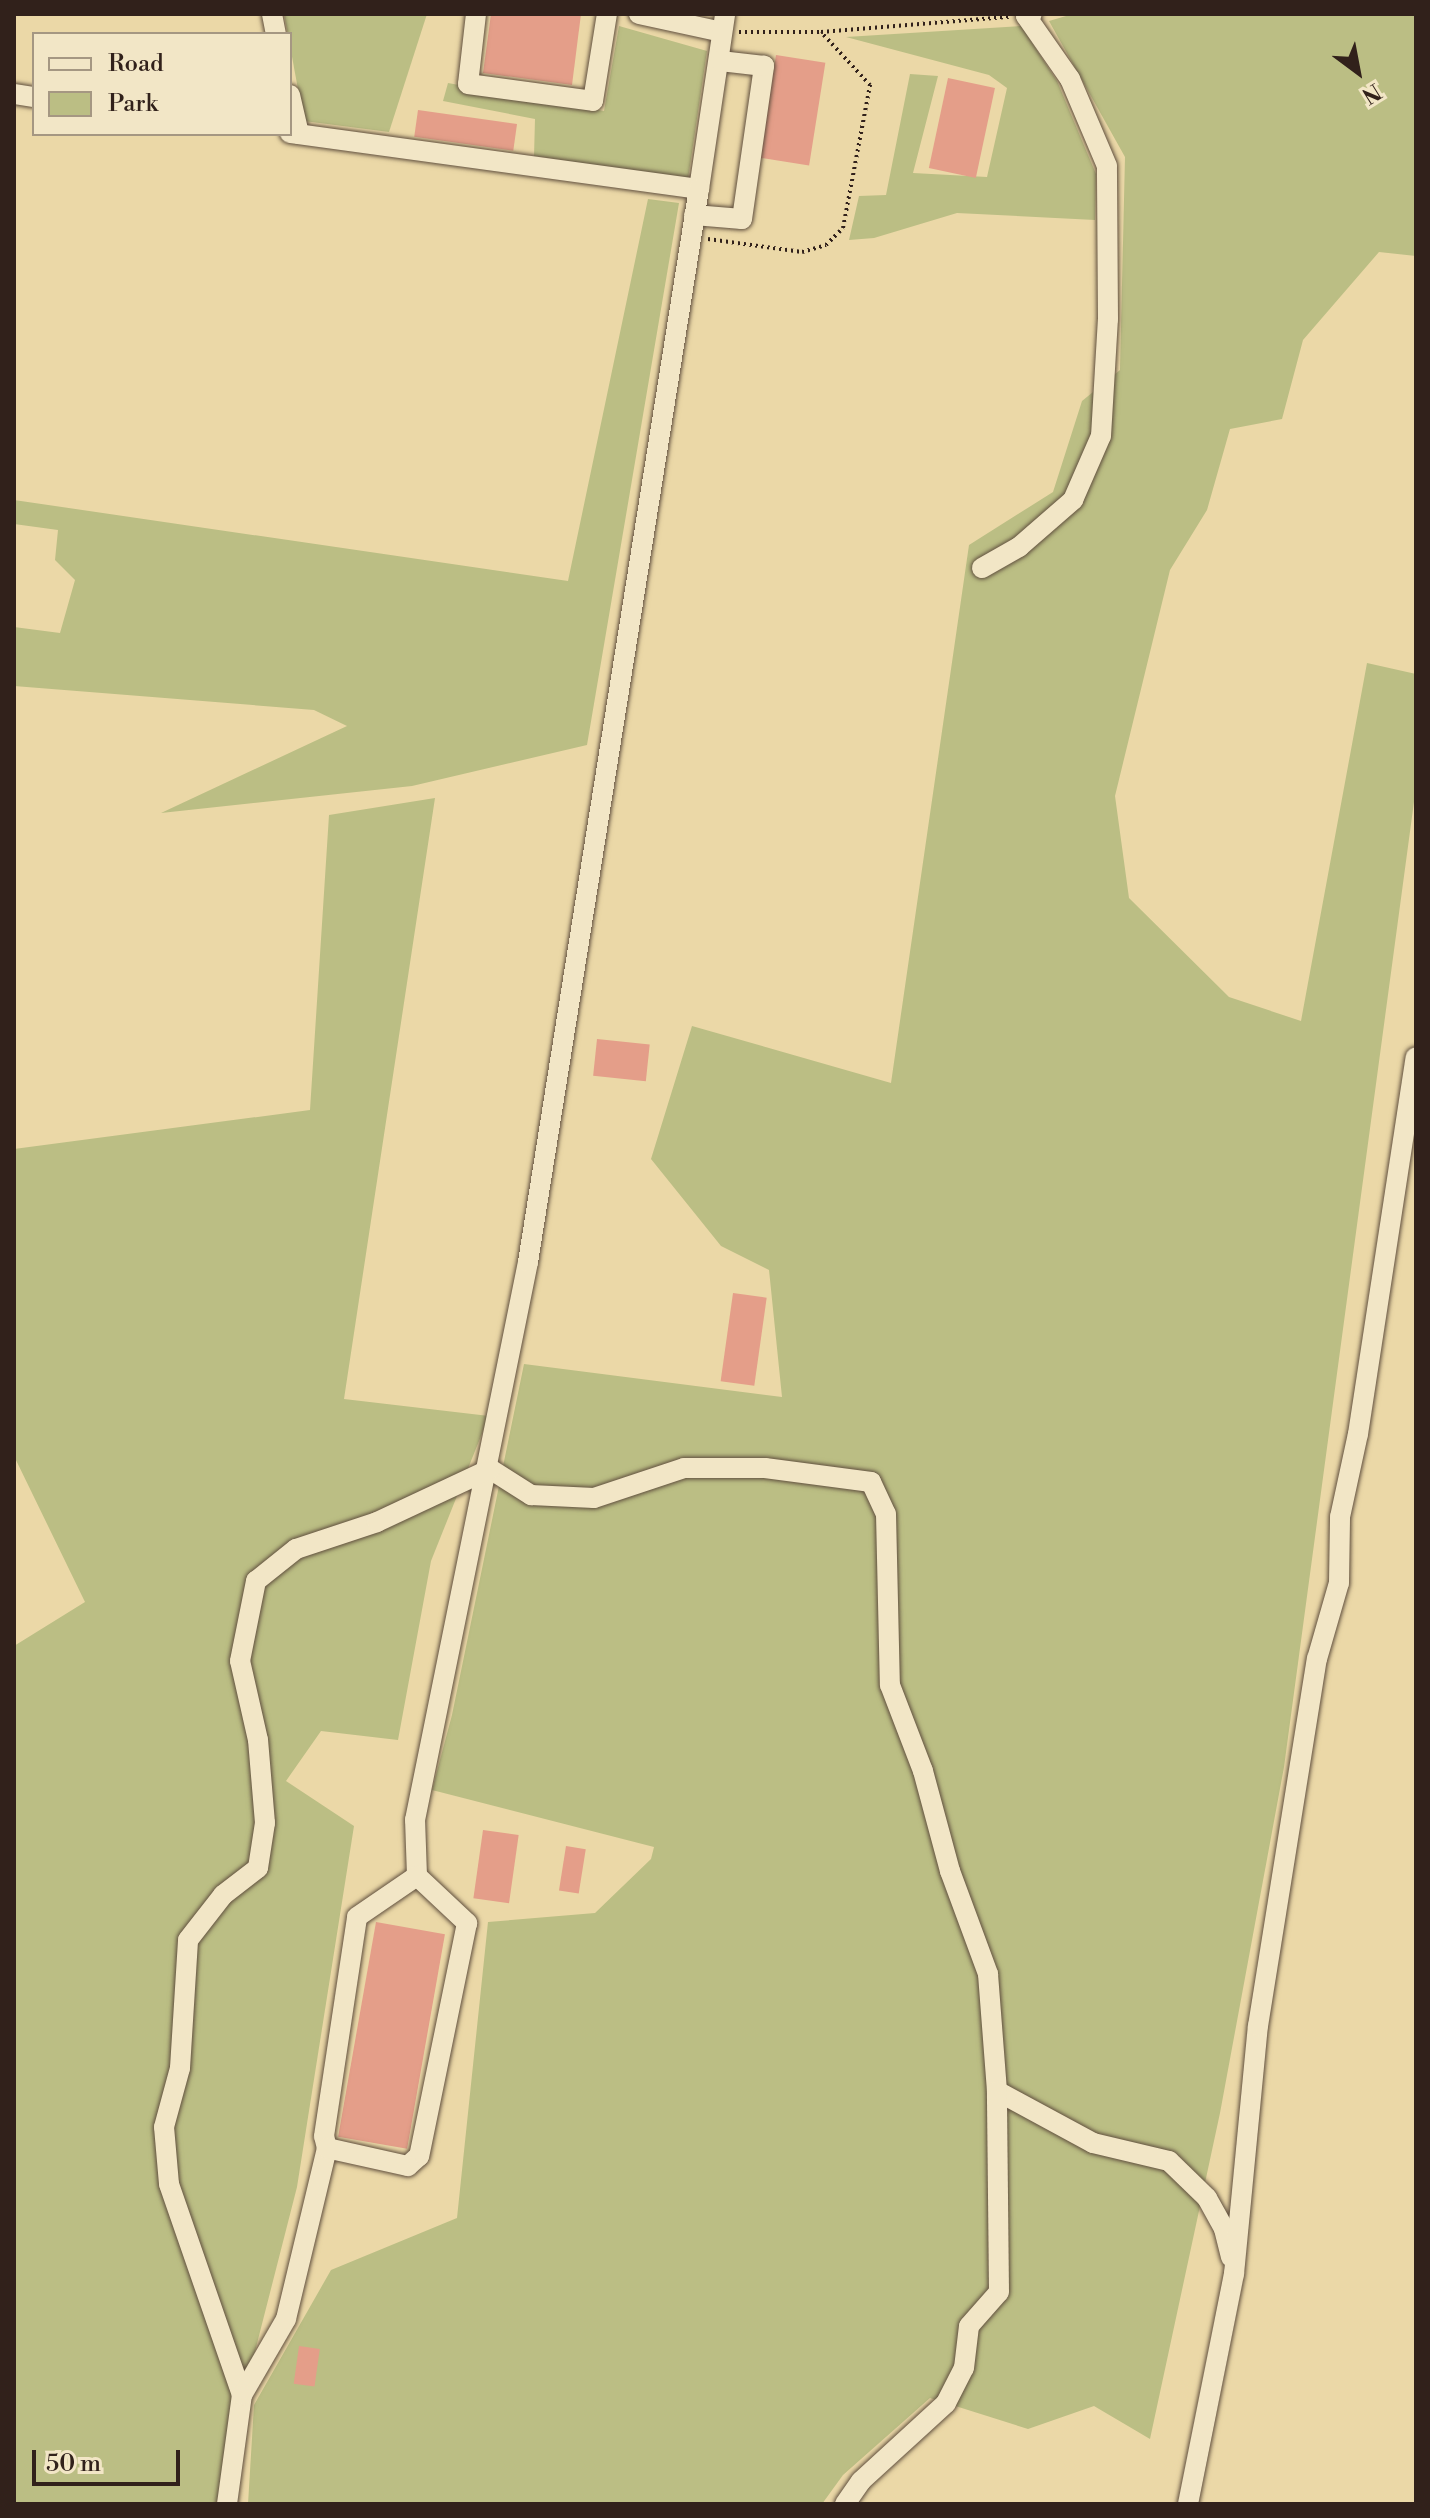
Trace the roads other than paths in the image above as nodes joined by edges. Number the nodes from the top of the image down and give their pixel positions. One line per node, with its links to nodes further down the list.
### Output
1 (476, 14): 2 (lane)
2 (607, 14)
3 (639, 14): 5 (lane)
4 (1029, 15): 10 (lane)
5 (723, 23): 6 (lane)
6 (720, 61): 8 (lane); 9 (lane)
7 (294, 134): 8 (lane)
8 (699, 189): 9 (lane)
9 (694, 215): 12 (lane)
10 (982, 568)
11 (1416, 1057): 16 (lane)
12 (490, 1469): 13 (lane); 14 (lane); 17 (lane)
13 (417, 1876): 15 (lane); 15 (lane)
14 (997, 2091): 16 (lane); 19 (lane)
15 (327, 2148): 17 (lane)
16 (1234, 2274): 20 (lane)
17 (242, 2395): 18 (lane)
18 (227, 2504)
19 (845, 2504)
20 (1188, 2504)

